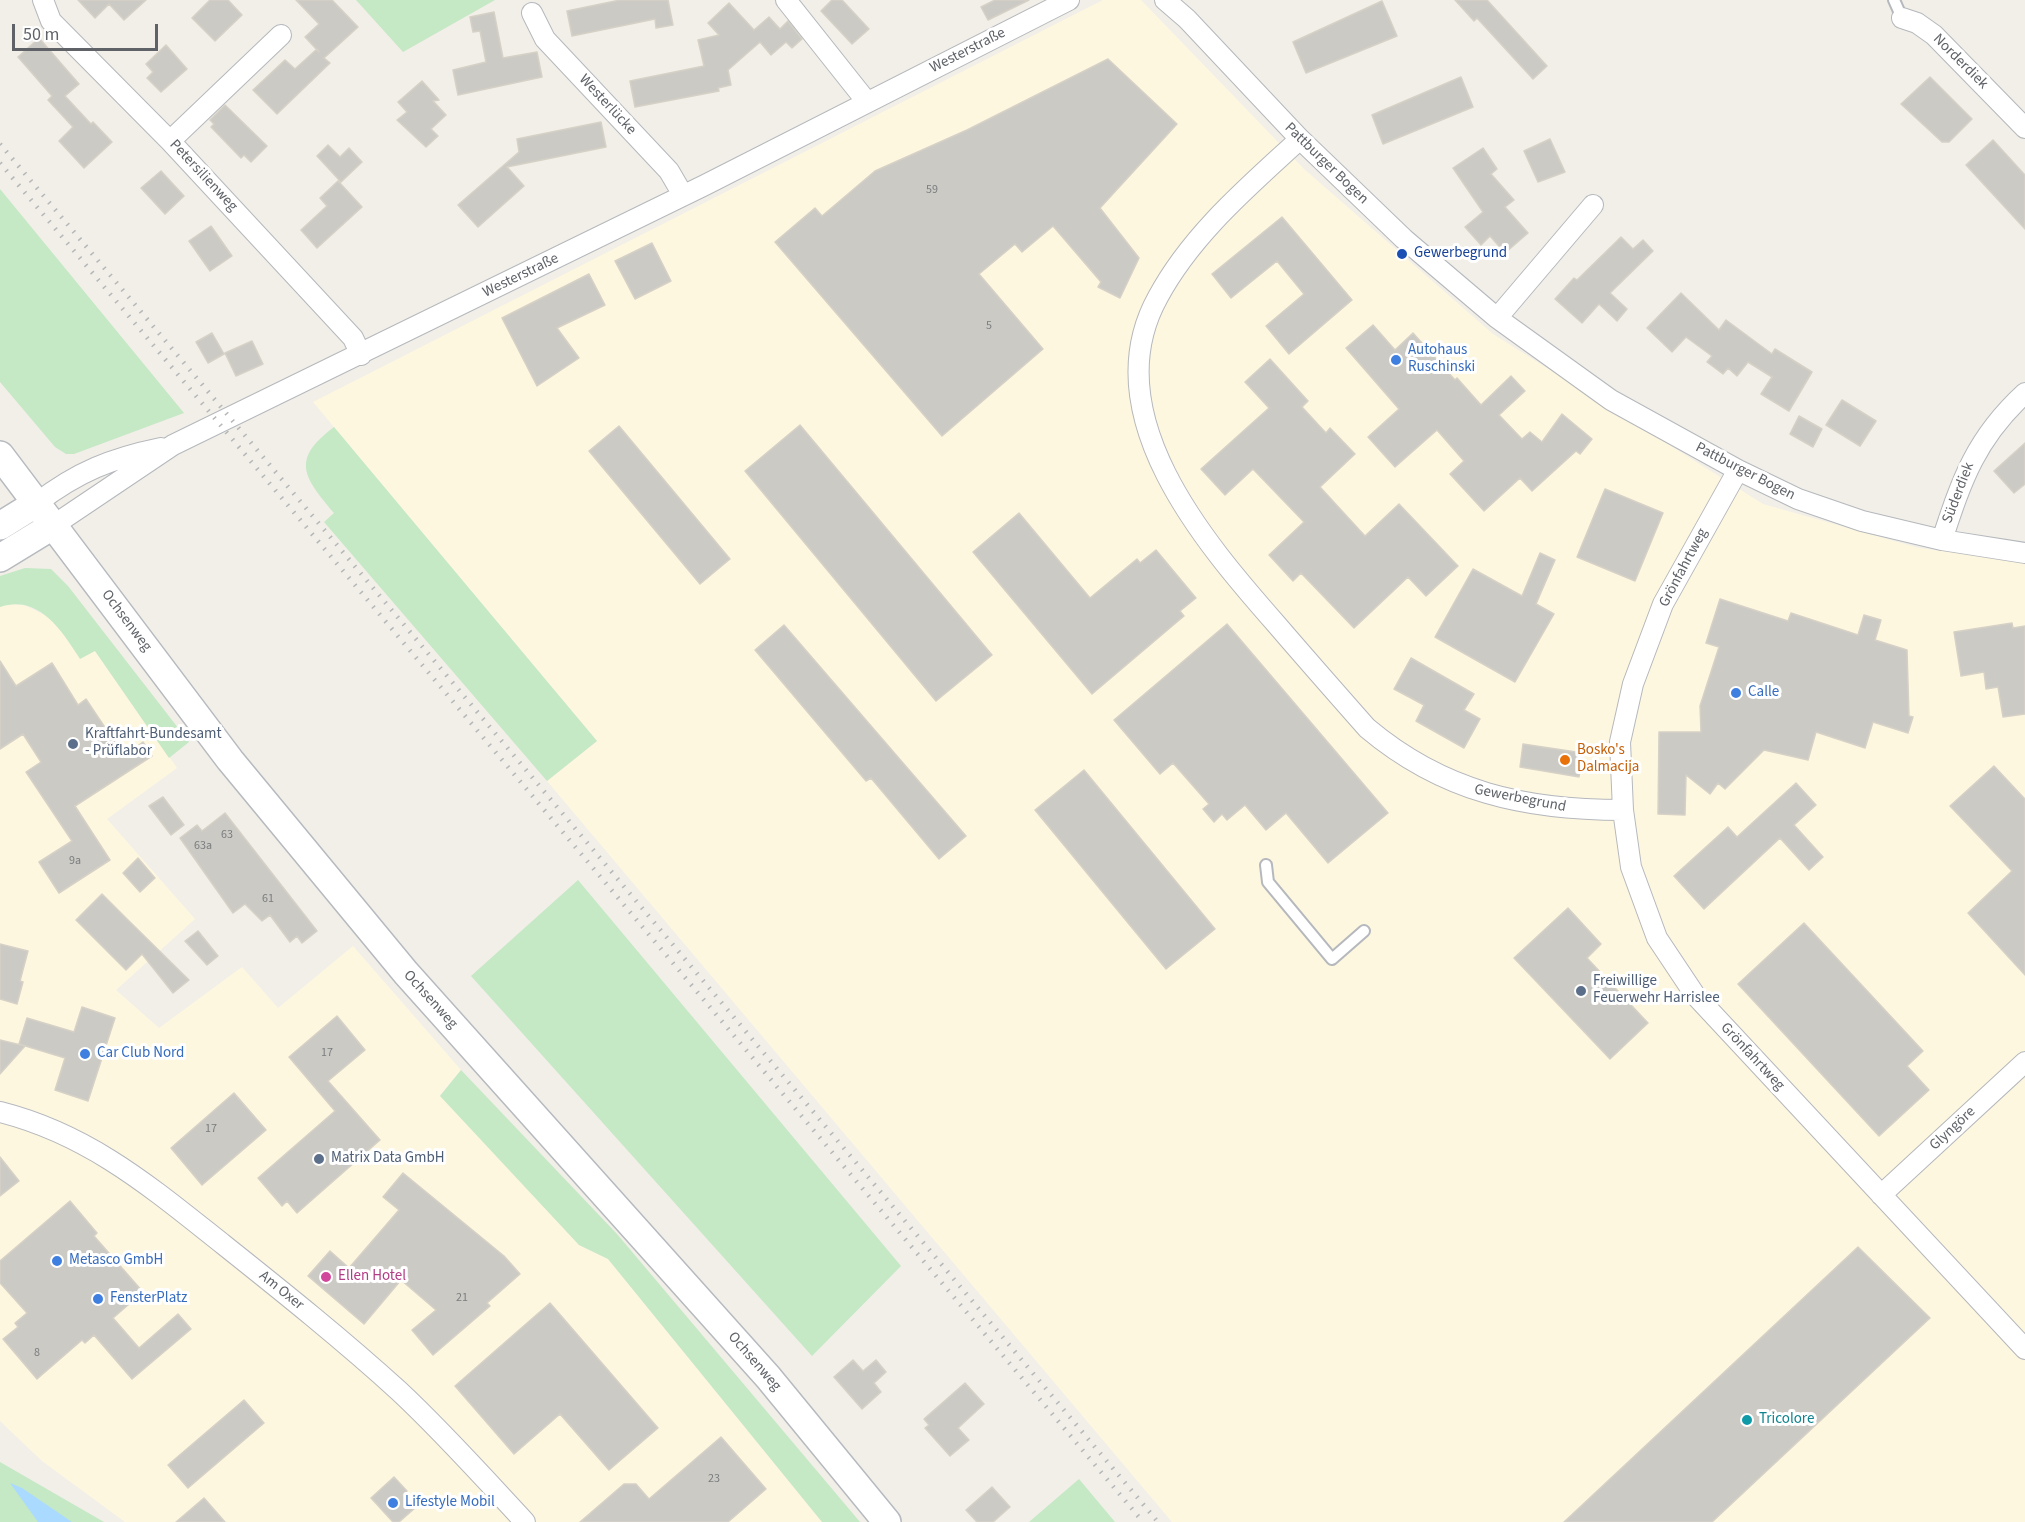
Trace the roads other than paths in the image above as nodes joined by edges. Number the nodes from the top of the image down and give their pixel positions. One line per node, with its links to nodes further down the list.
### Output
1 (43, 0): 11 (street, Petersilienweg)
2 (786, 0): 8 (street)
3 (1069, 0): 8 (street, Westerstraße)
4 (1165, 0): 10 (street, Pattburger Bogen)
5 (1898, 9): 9 (street, Norderdiek)
6 (532, 13): 12 (street, Westerlücke)
7 (281, 35): 11 (street)
8 (867, 102): 12 (street, Westerstraße)
9 (2025, 128)
10 (1300, 139): 14 (street, Pattburger Bogen); 26 (street, Gewerbegrund)
11 (170, 141): 15 (street, Petersilienweg)
12 (683, 195): 15 (street, Westerstraße)
13 (1593, 205): 14 (street)
14 (1497, 318): 19 (street, Pattburger Bogen)
15 (361, 355): 17 (street, Westerstraße)
16 (2025, 393): 23 (street, Süderdiek)
17 (173, 445): 20 (street, Westerstraße); 21 (street, Westerstraße)
18 (0, 455): 20 (main road, Ochsenweg)
19 (1738, 471): 23 (street, Pattburger Bogen); 26 (street, Grönfahrtweg)
20 (37, 503): 21 (main road, Ochsenweg); 22 (main road)
21 (54, 525): 25 (main road); 34 (main road, Ochsenweg)
22 (0, 526)
23 (1942, 540): 24 (street, Pattburger Bogen)
24 (2025, 553)
25 (0, 558)
26 (1623, 810): 31 (street, Grönfahrtweg)
27 (1266, 865): 28 (lane)
28 (1365, 931)
29 (2025, 1062): 31 (street, Glyngöre)
30 (0, 1112): 33 (street, Am Oxer)
31 (1881, 1196): 32 (street, Grönfahrtweg)
32 (2025, 1349)
33 (525, 1522)
34 (887, 1522)

